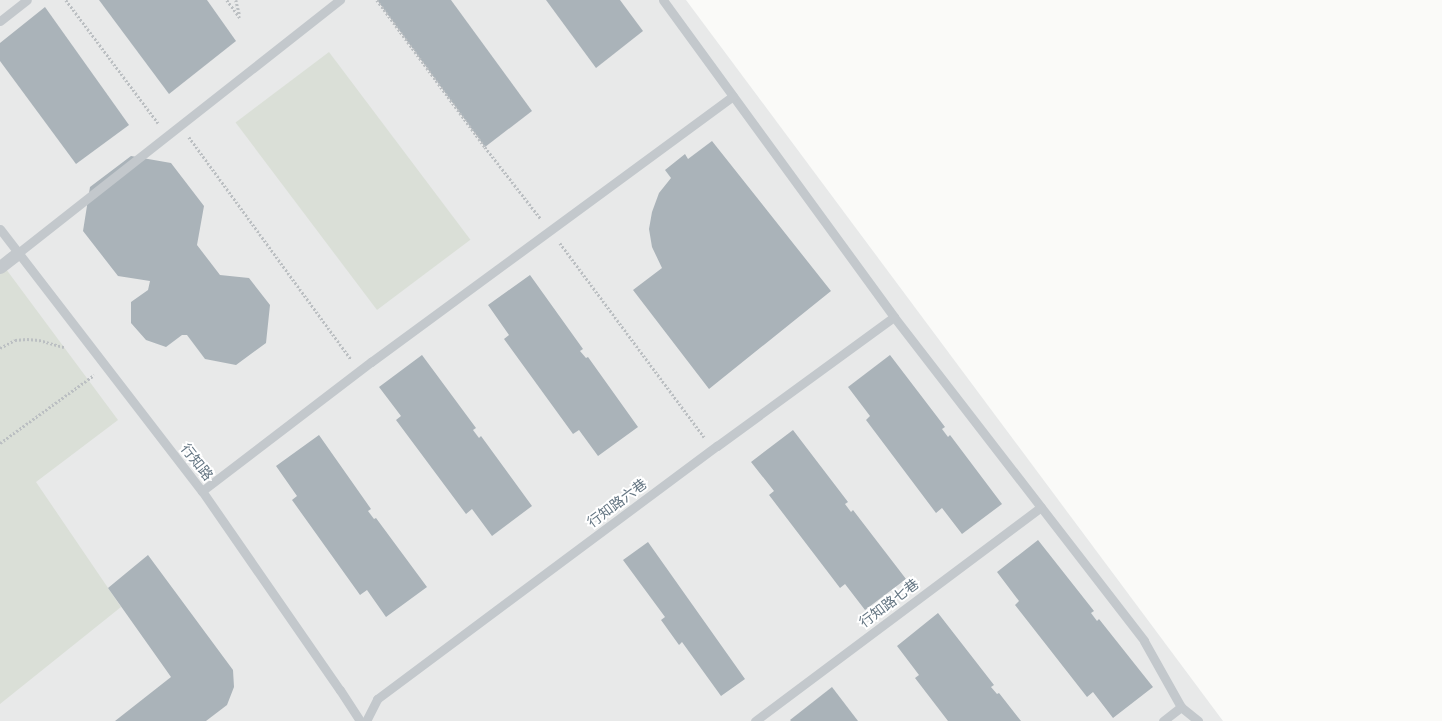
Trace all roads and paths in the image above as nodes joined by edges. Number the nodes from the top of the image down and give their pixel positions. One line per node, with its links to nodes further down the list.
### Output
1 (27, 0): 8 (lane)
2 (66, 0): 11 (path)
3 (227, 0): 4 (path)
4 (236, 0)
5 (340, 0): 10 (lane)
6 (377, 0): 13 (path)
7 (664, 0): 9 (lane)
8 (0, 21)
9 (733, 96): 13 (lane); 16 (lane)
10 (180, 126): 11 (lane); 20 (path)
11 (167, 136): 14 (lane)
12 (0, 229): 14 (lane, 行知路)
13 (550, 231): 20 (lane); 22 (path)
14 (18, 253): 15 (street); 19 (lane, 行知路)
15 (0, 267)
16 (894, 317): 22 (lane, 行知路六巷); 24 (lane)
17 (64, 346): 18 (path)
18 (0, 348)
19 (105, 366): 21 (path); 23 (lane, 行知路)
20 (360, 371): 23 (lane)
21 (0, 444)
22 (713, 449): 27 (lane, 行知路六巷)
23 (202, 491): 26 (lane, 行知路)
24 (1041, 507): 25 (lane); 28 (lane, 行知路七巷)
25 (1181, 707): 29 (lane); 30 (lane)
26 (360, 721)
27 (366, 721)
28 (755, 721)
29 (1163, 721)
30 (1198, 721)

